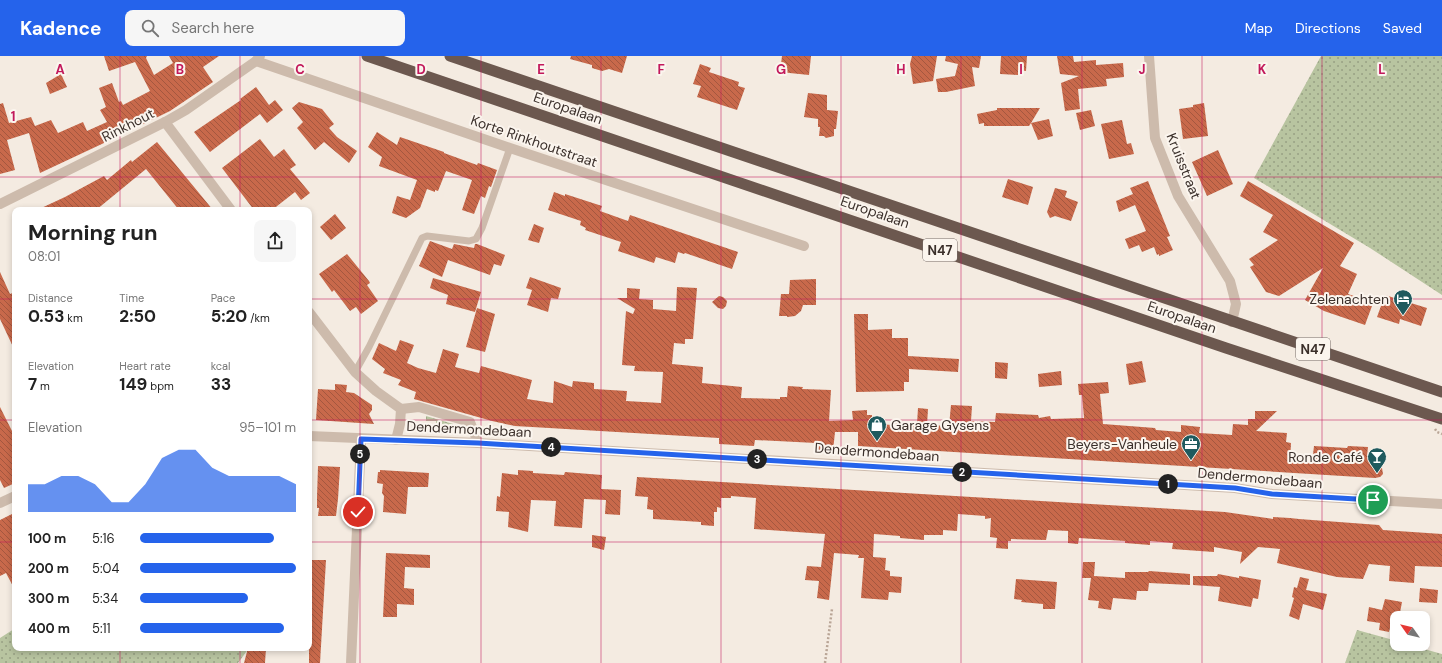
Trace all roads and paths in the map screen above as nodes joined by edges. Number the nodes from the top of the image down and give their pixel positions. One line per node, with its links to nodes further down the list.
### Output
1 (367, 56): 15 (highway, Europalaan / N47)
2 (450, 56): 11 (highway, Europalaan / N47)
3 (1149, 56): 11 (street, Kruisstraat)
4 (258, 58): 5 (street, Rinkhout); 6 (street, Korte Rinkhoutstraat)
5 (165, 122): 7 (street, Rinkhout); 8 (street)
6 (510, 148): 9 (street, Korte Rinkhoutstraat); 12 (lane)
7 (0, 204)
8 (229, 207)
9 (804, 246)
10 (312, 316): 12 (street)
11 (1232, 322): 13 (highway, Europalaan / N47)
12 (355, 372): 14 (street)
13 (1442, 392)
14 (401, 409): 18 (street); 19 (street)
15 (1442, 419)
16 (312, 436): 17 (street, Dendermondebaan)
17 (361, 439): 18 (street, Dendermondebaan); 24 (street)
18 (396, 440): 19 (street, Dendermondebaan)
19 (478, 443): 22 (street, Dendermondebaan)
20 (12, 497): 21 (street)
21 (0, 503)
22 (1442, 504)
23 (832, 609): 25 (path)
24 (351, 663)
25 (825, 663)

